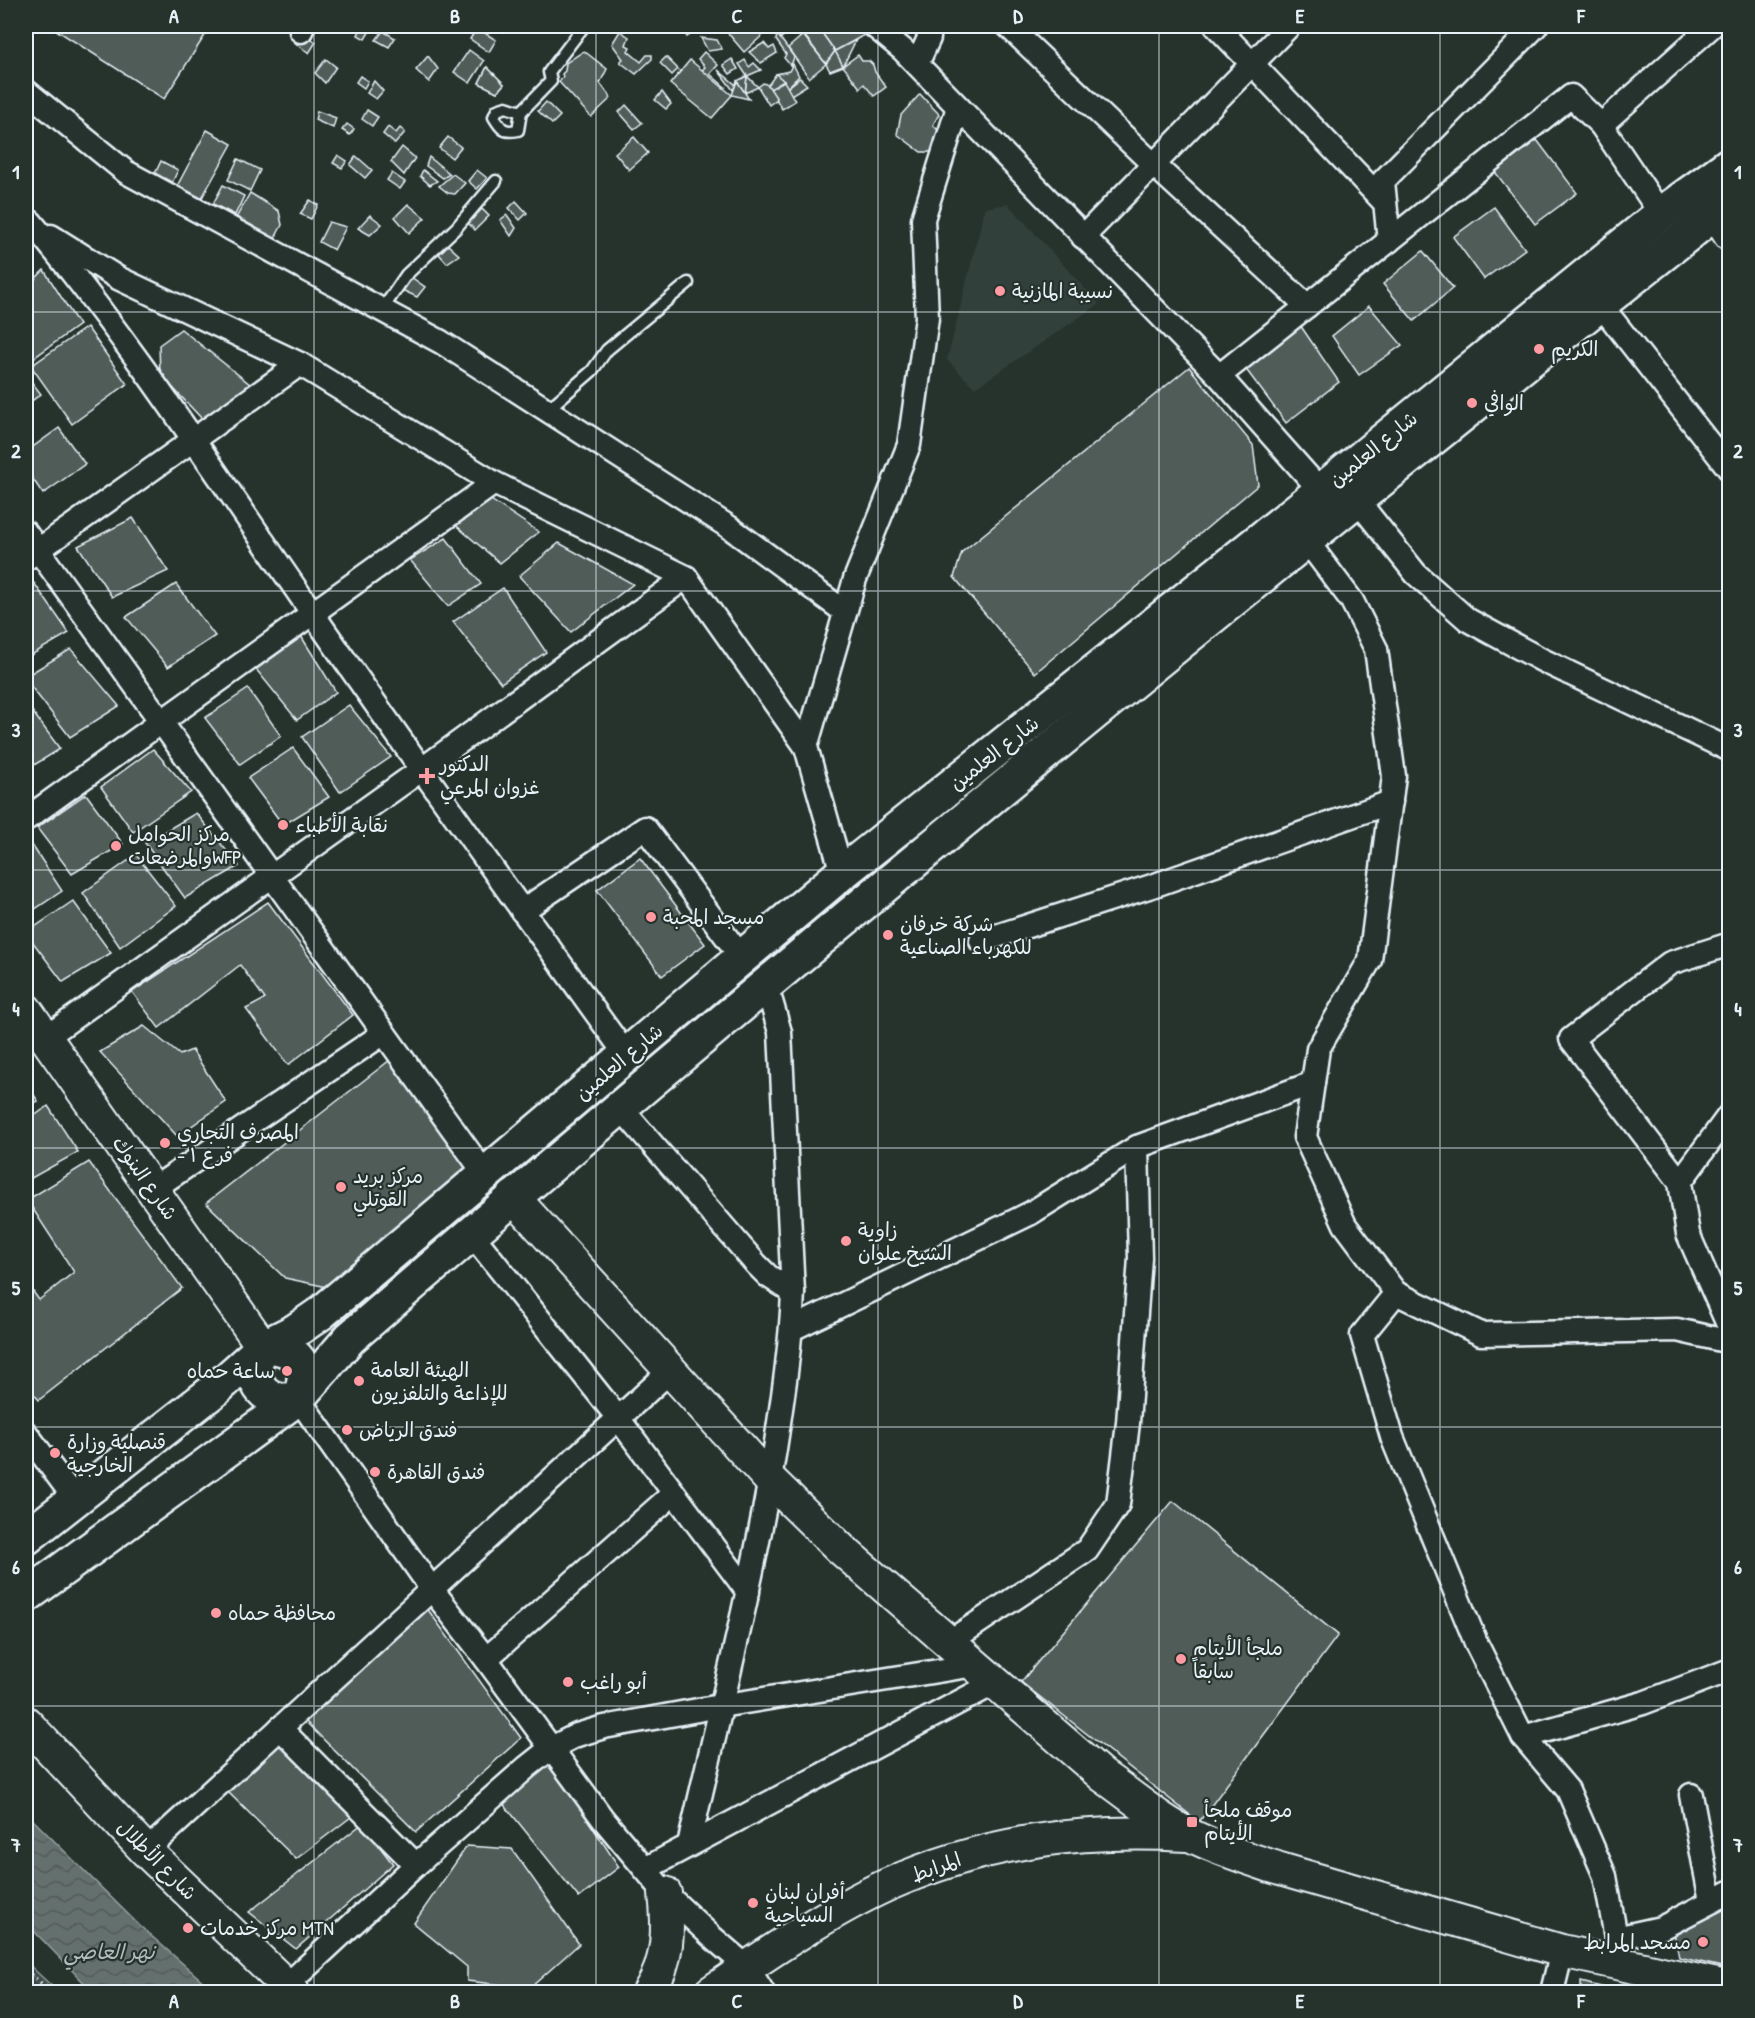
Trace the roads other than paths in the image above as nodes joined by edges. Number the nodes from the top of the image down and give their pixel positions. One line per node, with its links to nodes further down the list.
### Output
1 (584, 26): 13 (lane)
2 (874, 26): 10 (street)
3 (929, 26): 10 (street)
4 (1008, 26): 16 (street)
5 (1216, 26): 9 (street)
6 (1289, 26): 9 (street)
7 (1712, 26): 14 (street)
8 (1527, 29): 18 (street)
9 (1252, 63): 16 (street); 18 (street)
10 (917, 64): 12 (street)
11 (26, 91): 27 (street)
12 (958, 107): 22 (street); 40 (street)
13 (521, 112)
14 (1601, 125): 19 (street); 23 (street)
15 (1730, 164): 19 (main road, شارع العلمين)
16 (1154, 165): 22 (street); 26 (street)
17 (496, 181): 27 (lane)
18 (1385, 203): 23 (street)
19 (1661, 214): 34 (main road, شارع العلمين)
20 (1725, 216): 25 (main road, شارع العلمين)
21 (27, 220): 28 (street); 31 (street)
22 (1083, 237): 29 (street)
23 (1389, 241): 26 (street)
24 (688, 283): 30 (lane)
25 (1600, 304): 32 (street); 35 (main road, شارع العلمين)
26 (1308, 306): 29 (street)
27 (382, 310): 30 (street)
28 (300, 364): 31 (street); 33 (street)
29 (1219, 376): 34 (street)
30 (547, 410): 40 (street)
31 (194, 441): 37 (street); 39 (street)
32 (1730, 470)
33 (494, 483): 38 (street); 39 (street)
34 (1321, 491): 47 (main road, شارع العلمين)
35 (1357, 500): 36 (main road, شارع العلمين); 43 (street)
36 (1306, 541): 45 (street); 53 (main road, شارع العلمين)
37 (30, 548): 41 (street)
38 (686, 577): 42 (street); 44 (street)
39 (311, 612): 41 (street); 44 (street)
40 (845, 612): 42 (street)
41 (161, 722): 46 (street); 48 (street)
42 (806, 747): 47 (street)
43 (1730, 750)
44 (421, 770): 48 (street); 49 (street)
45 (1391, 802): 50 (street); 58 (street)
46 (26, 819)
47 (842, 873): 52 (main road, شارع العلمين)
48 (272, 876): 55 (street); 56 (street)
49 (522, 911): 52 (street); 57 (street)
50 (981, 941)
51 (1730, 944): 63 (street)
52 (742, 958): 57 (main road, شارع العلمين)
53 (760, 988): 59 (main road, شارع العلمين); 67 (street)
54 (26, 1010): 56 (main road, شارع البنوك)
55 (384, 1033): 62 (street); 64 (street)
56 (45, 1038): 64 (main road, شارع البنوك)
57 (627, 1056): 62 (main road, شارع العلمين)
58 (1313, 1083): 61 (street); 68 (street)
59 (620, 1107): 65 (main road, شارع العلمين); 67 (street)
60 (1730, 1114): 63 (street)
61 (1137, 1147): 69 (street); 84 (street)
62 (485, 1174): 72 (main road, شارع العلمين)
63 (1680, 1182): 70 (street)
64 (153, 1189): 72 (main road, شارع البنوك)
65 (513, 1197): 66 (main road, شارع العلمين); 73 (main road)
66 (471, 1233): 74 (main road, شارع العلمين); 75 (street)
67 (794, 1292): 69 (street)
68 (1396, 1293): 71 (street); 91 (street)
69 (792, 1329): 77 (street)
70 (1730, 1329)
71 (1730, 1342)
72 (263, 1347): 74 (main road); 79 (main road, شارع العلمين)
73 (670, 1371): 75 (street); 77 (main road)
74 (298, 1398): 81 (street); 83 (main road, شارع العلمين)
75 (618, 1418): 78 (street); 81 (street)
76 (26, 1433): 79 (street)
77 (770, 1480): 82 (street); 84 (main road)
78 (674, 1494): 82 (street); 85 (street)
79 (75, 1499): 80 (main road, شارع العلمين)
80 (26, 1538)
81 (431, 1588): 85 (street); 90 (street)
82 (748, 1592): 88 (street)
83 (26, 1596)
84 (949, 1642): 87 (main road)
85 (486, 1659): 92 (street)
86 (1730, 1670): 91 (street)
87 (985, 1674): 88 (street); 94 (main road); 95 (street)
88 (720, 1706): 92 (street); 95 (street)
89 (26, 1723): 96 (main road, شارع الأطلال)
90 (280, 1728): 96 (street); 97 (street)
91 (1523, 1737): 101 (street)
92 (551, 1748): 97 (street); 98 (street)
93 (1691, 1795): 100 (street)
94 (1190, 1835): 102 (main road); 103 (main road, المرابط)
95 (689, 1845): 98 (street)
96 (146, 1851): 105 (main road, شارع الأطلال)
97 (416, 1865): 105 (street)
98 (645, 1869): 99 (street)
99 (665, 1893): 103 (street); 106 (main road)
100 (1720, 1896): 101 (street)
101 (1616, 1950): 102 (main road); 104 (main road)
102 (1562, 1951): 108 (street)
103 (755, 1980): 107 (main road, المرابط)
104 (1730, 1988)
105 (289, 1989)
106 (649, 1992)
107 (711, 1992)
108 (1552, 1992)

